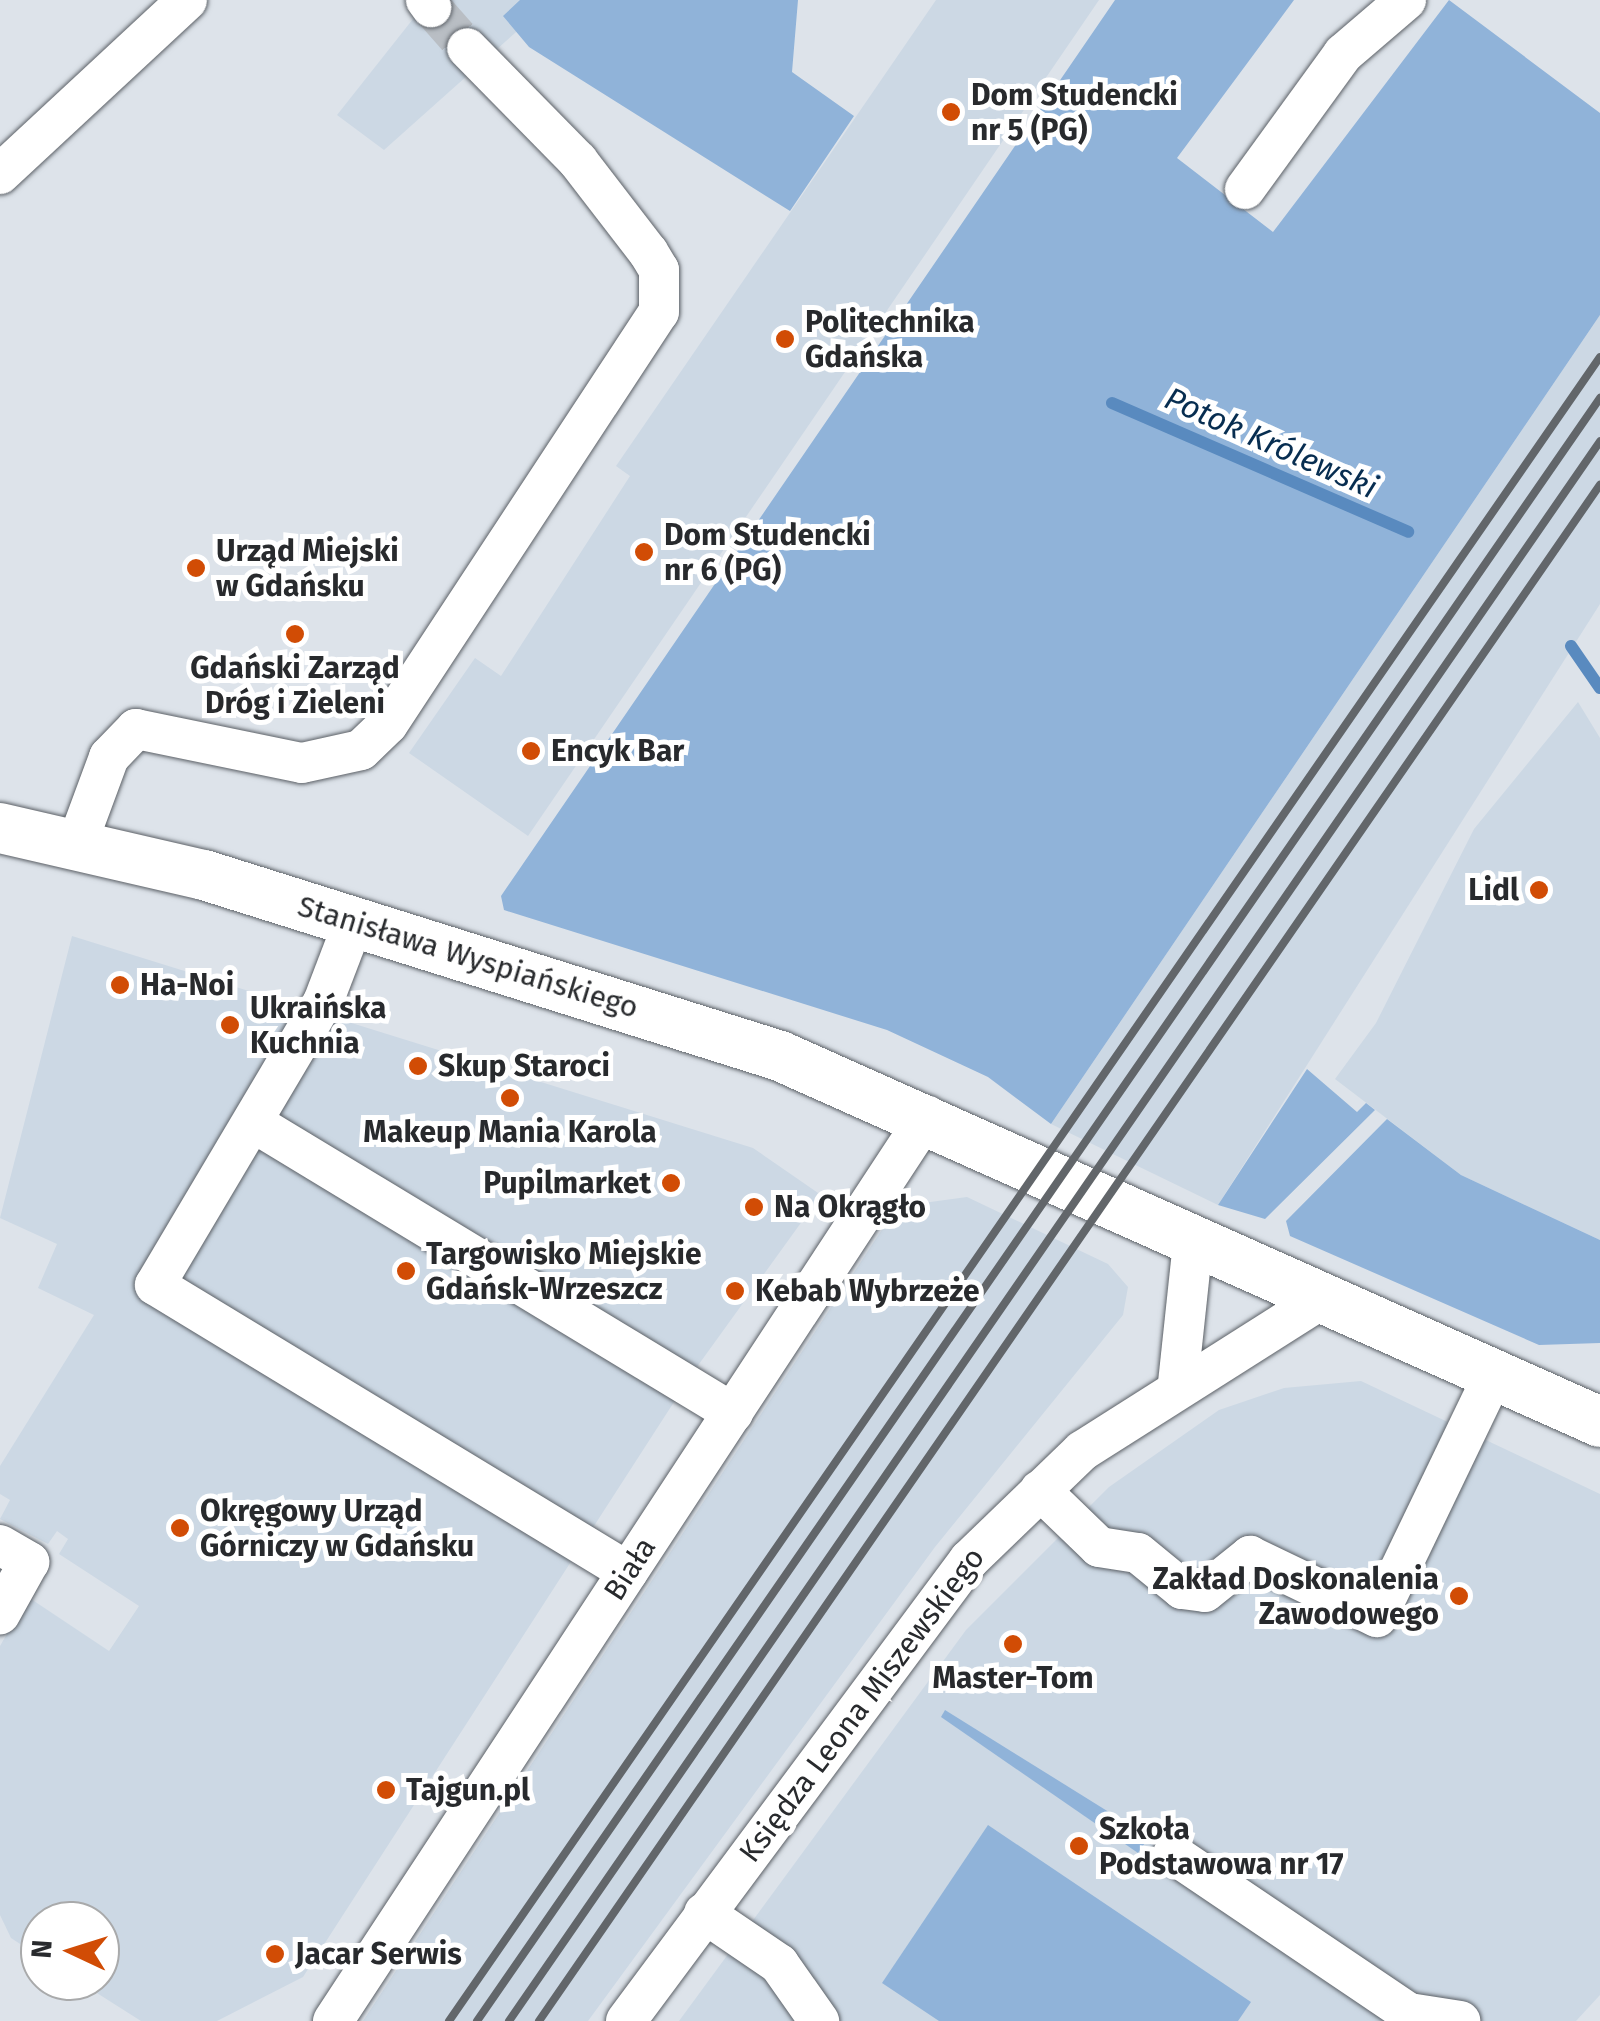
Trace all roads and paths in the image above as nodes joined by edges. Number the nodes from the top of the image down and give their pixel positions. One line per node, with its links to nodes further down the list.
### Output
1 (187, 0): 4 (street)
2 (1406, 0): 5 (street)
3 (467, 48): 7 (street)
4 (0, 174)
5 (1244, 189)
6 (0, 828): 7 (main road, Stanisława Wyspiańskiego)
7 (78, 841): 8 (main road, Stanisława Wyspiańskiego)
8 (354, 921): 9 (main road, Stanisława Wyspiańskiego); 10 (street)
9 (927, 1116): 11 (main road); 15 (street, Biała)
10 (254, 1122): 15 (street); 19 (street)
11 (1192, 1243): 12 (main road); 14 (street)
12 (1317, 1302): 13 (main road); 14 (street, Księdza Leona Miszewskiego)
13 (1492, 1378): 16 (main road); 17 (street)
14 (1178, 1383): 17 (street, Księdza Leona Miszewskiego)
15 (733, 1413): 19 (street, Biała)
16 (1600, 1422)
17 (1040, 1490): 22 (street, Księdza Leona Miszewskiego)
18 (14, 1553): 20 (street)
19 (628, 1572): 23 (street, Biała)
20 (0, 1614)
21 (1173, 1854): 26 (street)
22 (704, 1914): 24 (street, Księdza Leona Miszewskiego); 25 (street)
23 (333, 2021)
24 (626, 2021)
25 (819, 2021)
26 (1460, 2021)

